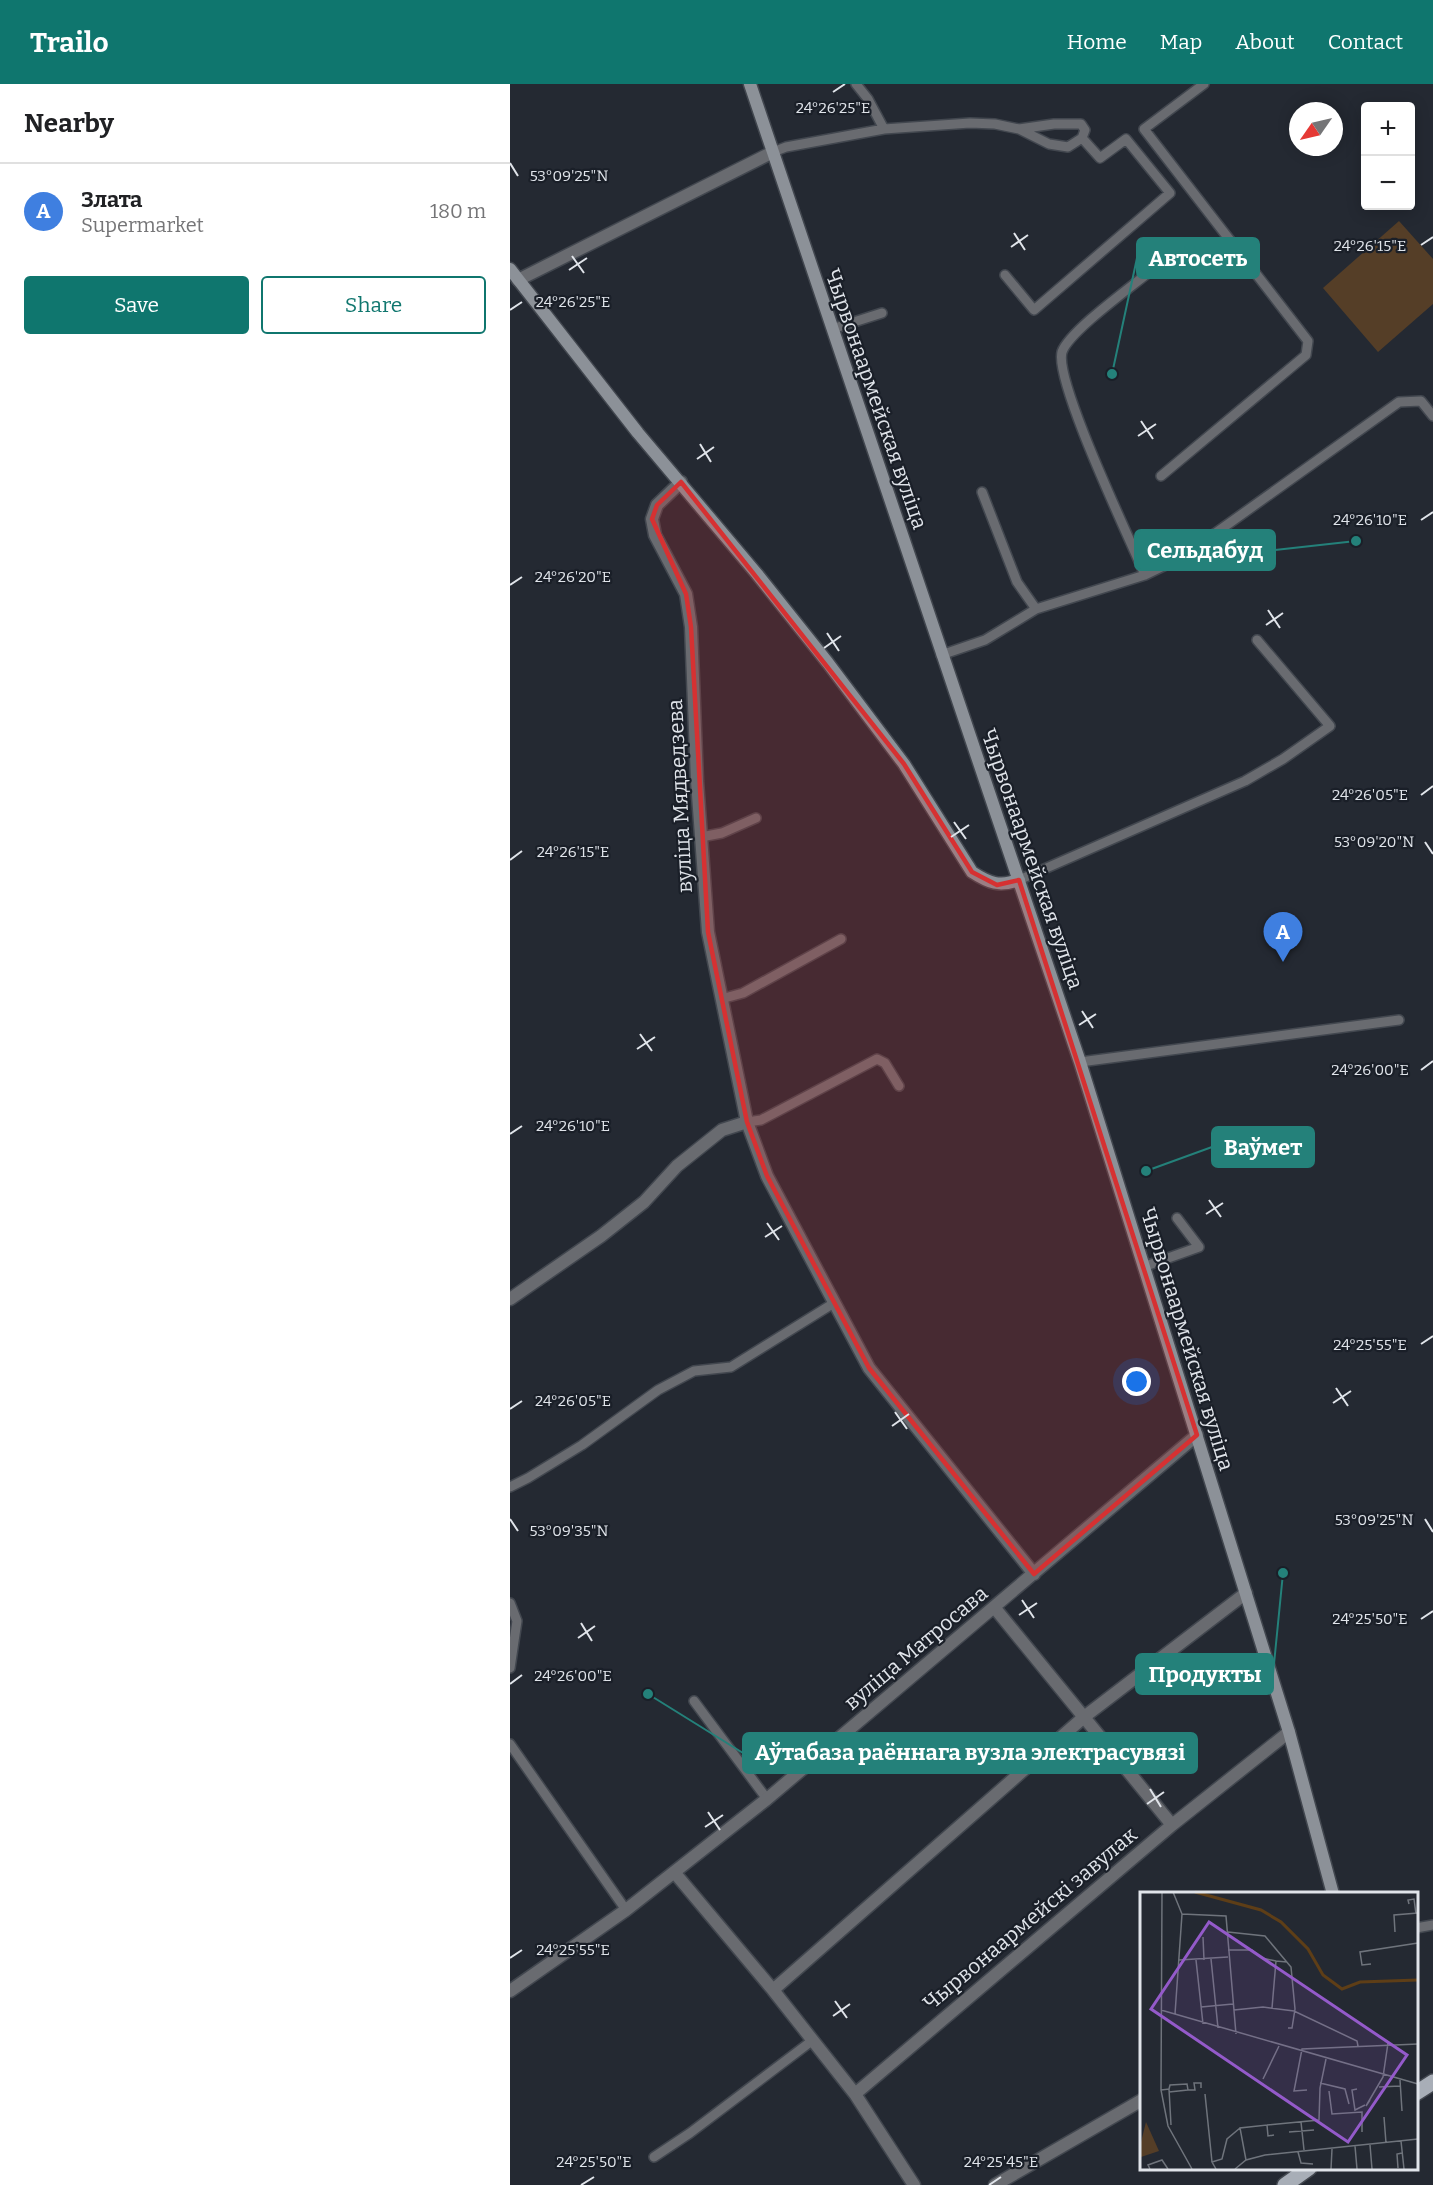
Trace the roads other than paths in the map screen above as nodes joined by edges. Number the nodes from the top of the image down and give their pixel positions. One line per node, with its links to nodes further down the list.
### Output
1 (750, 84): 7 (street, Чырвонаармейская вуліца)
2 (856, 84): 4 (lane)
3 (1204, 84): 14 (lane)
4 (884, 129): 5 (lane); 7 (lane)
5 (1019, 129): 6 (lane); 6 (lane)
6 (1082, 138): 9 (lane)
7 (773, 152): 10 (street); 12 (street, Чырвонаармейская вуліца)
8 (1154, 269): 17 (lane)
9 (1005, 274)
10 (514, 275): 15 (street)
11 (882, 313): 12 (lane)
12 (832, 329): 20 (street, Чырвонаармейская вуліца)
13 (1433, 416): 17 (lane)
14 (1161, 476)
15 (681, 482): 22 (street, вуліца Мядведзева); 23 (street)
16 (982, 492): 18 (lane)
17 (1145, 575): 18 (lane)
18 (1036, 609): 20 (lane)
19 (1257, 640): 23 (lane)
20 (941, 655): 23 (street, Чырвонаармейская вуліца)
21 (756, 818): 22 (lane)
22 (701, 837): 25 (street, вуліца Мядведзева)
23 (1019, 880): 27 (street, Чырвонаармейская вуліца)
24 (841, 939): 25 (lane)
25 (721, 999): 29 (street, вуліца Мядведзева)
26 (1399, 1020): 27 (lane)
27 (1080, 1062): 31 (street, Чырвонаармейская вуліца)
28 (899, 1086): 29 (lane)
29 (747, 1122): 32 (street); 33 (street, вуліца Мядведзева)
30 (1177, 1218): 31 (lane)
31 (1143, 1267): 34 (street, Чырвонаармейская вуліца)
32 (510, 1299)
33 (834, 1303): 35 (lane); 36 (street, вуліца Мядведзева)
34 (1197, 1435): 36 (street, вуліца Матросава); 37 (street, Чырвонаармейская вуліца)
35 (510, 1487)
36 (1034, 1574): 39 (street, вуліца Матросава)
37 (1246, 1593): 42 (street); 43 (street, Чырвонаармейская вуліца)
38 (510, 1603): 40 (lane)
39 (994, 1607): 42 (street); 45 (street, вуліца Матросава)
40 (510, 1668)
41 (694, 1701): 45 (lane)
42 (1084, 1717): 46 (street); 52 (street)
43 (1289, 1732): 46 (street, Чырвонаармейскі завулак); 48 (street, Чырвонаармейская вуліца)
44 (510, 1744): 49 (lane)
45 (767, 1800): 47 (street, вуліца Матросава)
46 (1172, 1825): 57 (street, Чырвонаармейскі завулак)
47 (674, 1872): 49 (street, вуліца Матросава); 52 (street)
48 (1333, 1892)
49 (626, 1910): 53 (street, вуліца Матросава)
50 (1433, 1925): 51 (lane)
51 (1418, 1928)
52 (773, 1990): 54 (street)
53 (510, 1991)
54 (813, 2040): 57 (street); 59 (lane)
55 (1433, 2082): 56 (main road)
56 (1418, 2092)
57 (855, 2094): 61 (street)
58 (1140, 2101): 62 (street)
59 (654, 2157)
60 (1308, 2170): 63 (main road)
61 (914, 2185)
62 (995, 2185)
63 (1285, 2185)

